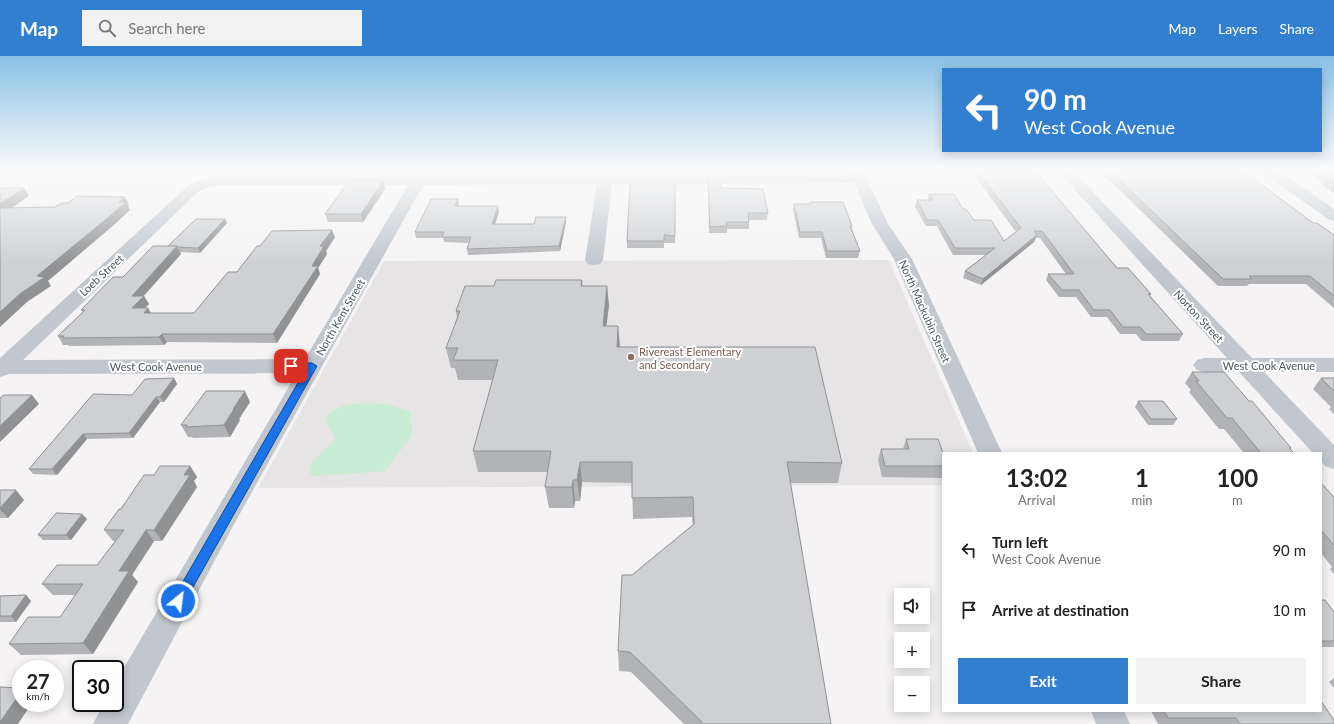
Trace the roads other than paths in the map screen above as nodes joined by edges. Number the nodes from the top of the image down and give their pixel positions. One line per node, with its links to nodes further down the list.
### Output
1 (179, 202): 13 (street, Loeb Street)
2 (406, 202): 12 (street, North Kent Street)
3 (602, 202): 8 (street)
4 (870, 202): 14 (street, North Mackubin Street)
5 (1094, 202): 10 (street, Norton Street)
6 (1314, 202): 7 (street)
7 (1334, 216)
8 (594, 260)
9 (1204, 365): 10 (street, West Cook Avenue)
10 (1245, 365): 11 (street, West Cook Avenue); 15 (street, Norton Street)
11 (1334, 365)
12 (312, 366): 13 (street, West Cook Avenue); 17 (street, North Kent Street)
13 (1, 368)
14 (990, 452)
15 (1334, 460)
16 (1107, 712): 18 (street)
17 (110, 724)
18 (1113, 724)

